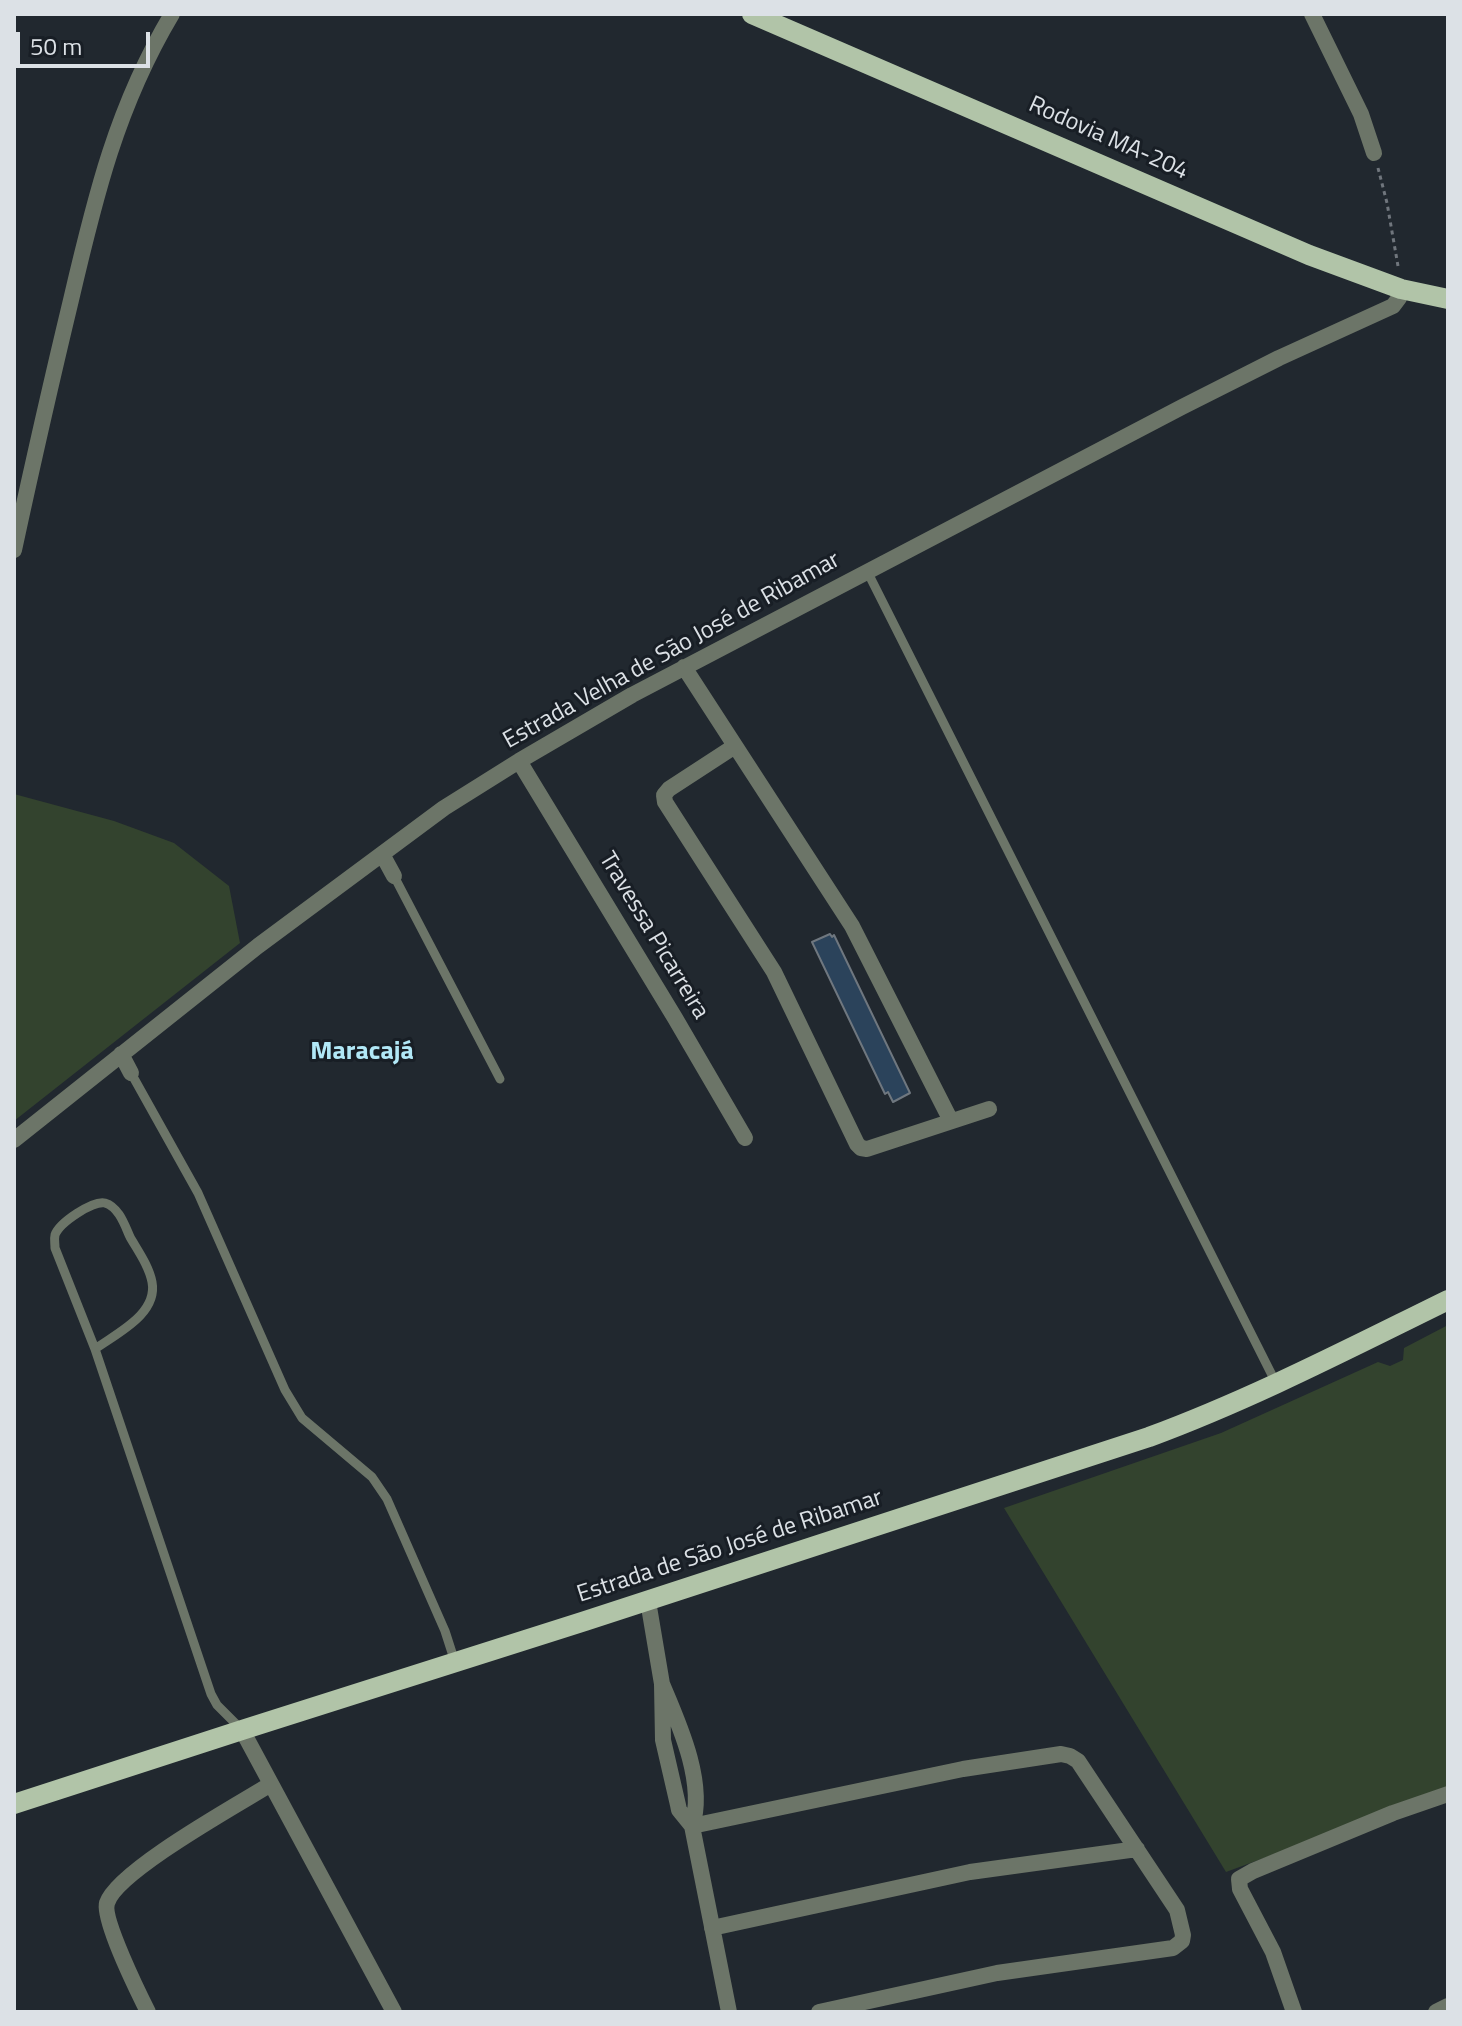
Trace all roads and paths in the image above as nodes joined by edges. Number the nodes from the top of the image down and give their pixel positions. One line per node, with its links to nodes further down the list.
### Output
1 (172, 14): 8 (street)
2 (752, 14): 6 (main road, Rodovia MA-204)
3 (1312, 14): 4 (street)
4 (1374, 153): 5 (path)
5 (1397, 255)
6 (1401, 289): 7 (main road, Rodovia MA-204); 9 (street, Estrada Velha de São José de Ribamar)
7 (1448, 299)
8 (14, 550)
9 (867, 571): 10 (street, Estrada Velha de São José de Ribamar); 24 (lane)
10 (684, 667): 11 (street); 12 (street, Estrada Velha de São José de Ribamar)
11 (735, 746): 19 (street); 19 (street)
12 (519, 761): 13 (street, Estrada Velha de São José de Ribamar); 20 (street, Travessa Picarreira)
13 (382, 854): 14 (street); 15 (street, Estrada Velha de São José de Ribamar)
14 (394, 876): 17 (lane)
15 (121, 1054): 16 (street); 21 (street, Estrada Velha de São José de Ribamar)
16 (131, 1073): 26 (lane)
17 (500, 1079)
18 (989, 1109): 19 (street)
19 (951, 1121)
20 (745, 1138)
21 (14, 1140)
22 (1448, 1300): 24 (main road, Estrada de São José de Ribamar)
23 (95, 1349): 23 (lane); 27 (lane)
24 (1276, 1383): 25 (main road, Estrada de São José de Ribamar)
25 (648, 1601): 26 (main road, Estrada de São José de Ribamar); 31 (street)
26 (456, 1663): 27 (main road, Estrada de São José de Ribamar)
27 (242, 1730): 28 (street); 30 (main road, Estrada de São José de Ribamar)
28 (271, 1784): 35 (street); 36 (street)
29 (1448, 1794): 39 (street)
30 (14, 1804)
31 (692, 1826): 32 (street); 33 (street)
32 (1137, 1849): 33 (street); 38 (street)
33 (712, 1928): 37 (street)
34 (1448, 2006): 40 (street)
35 (148, 2012)
36 (394, 2012)
37 (729, 2012)
38 (819, 2012)
39 (1294, 2012)
40 (1436, 2012)

